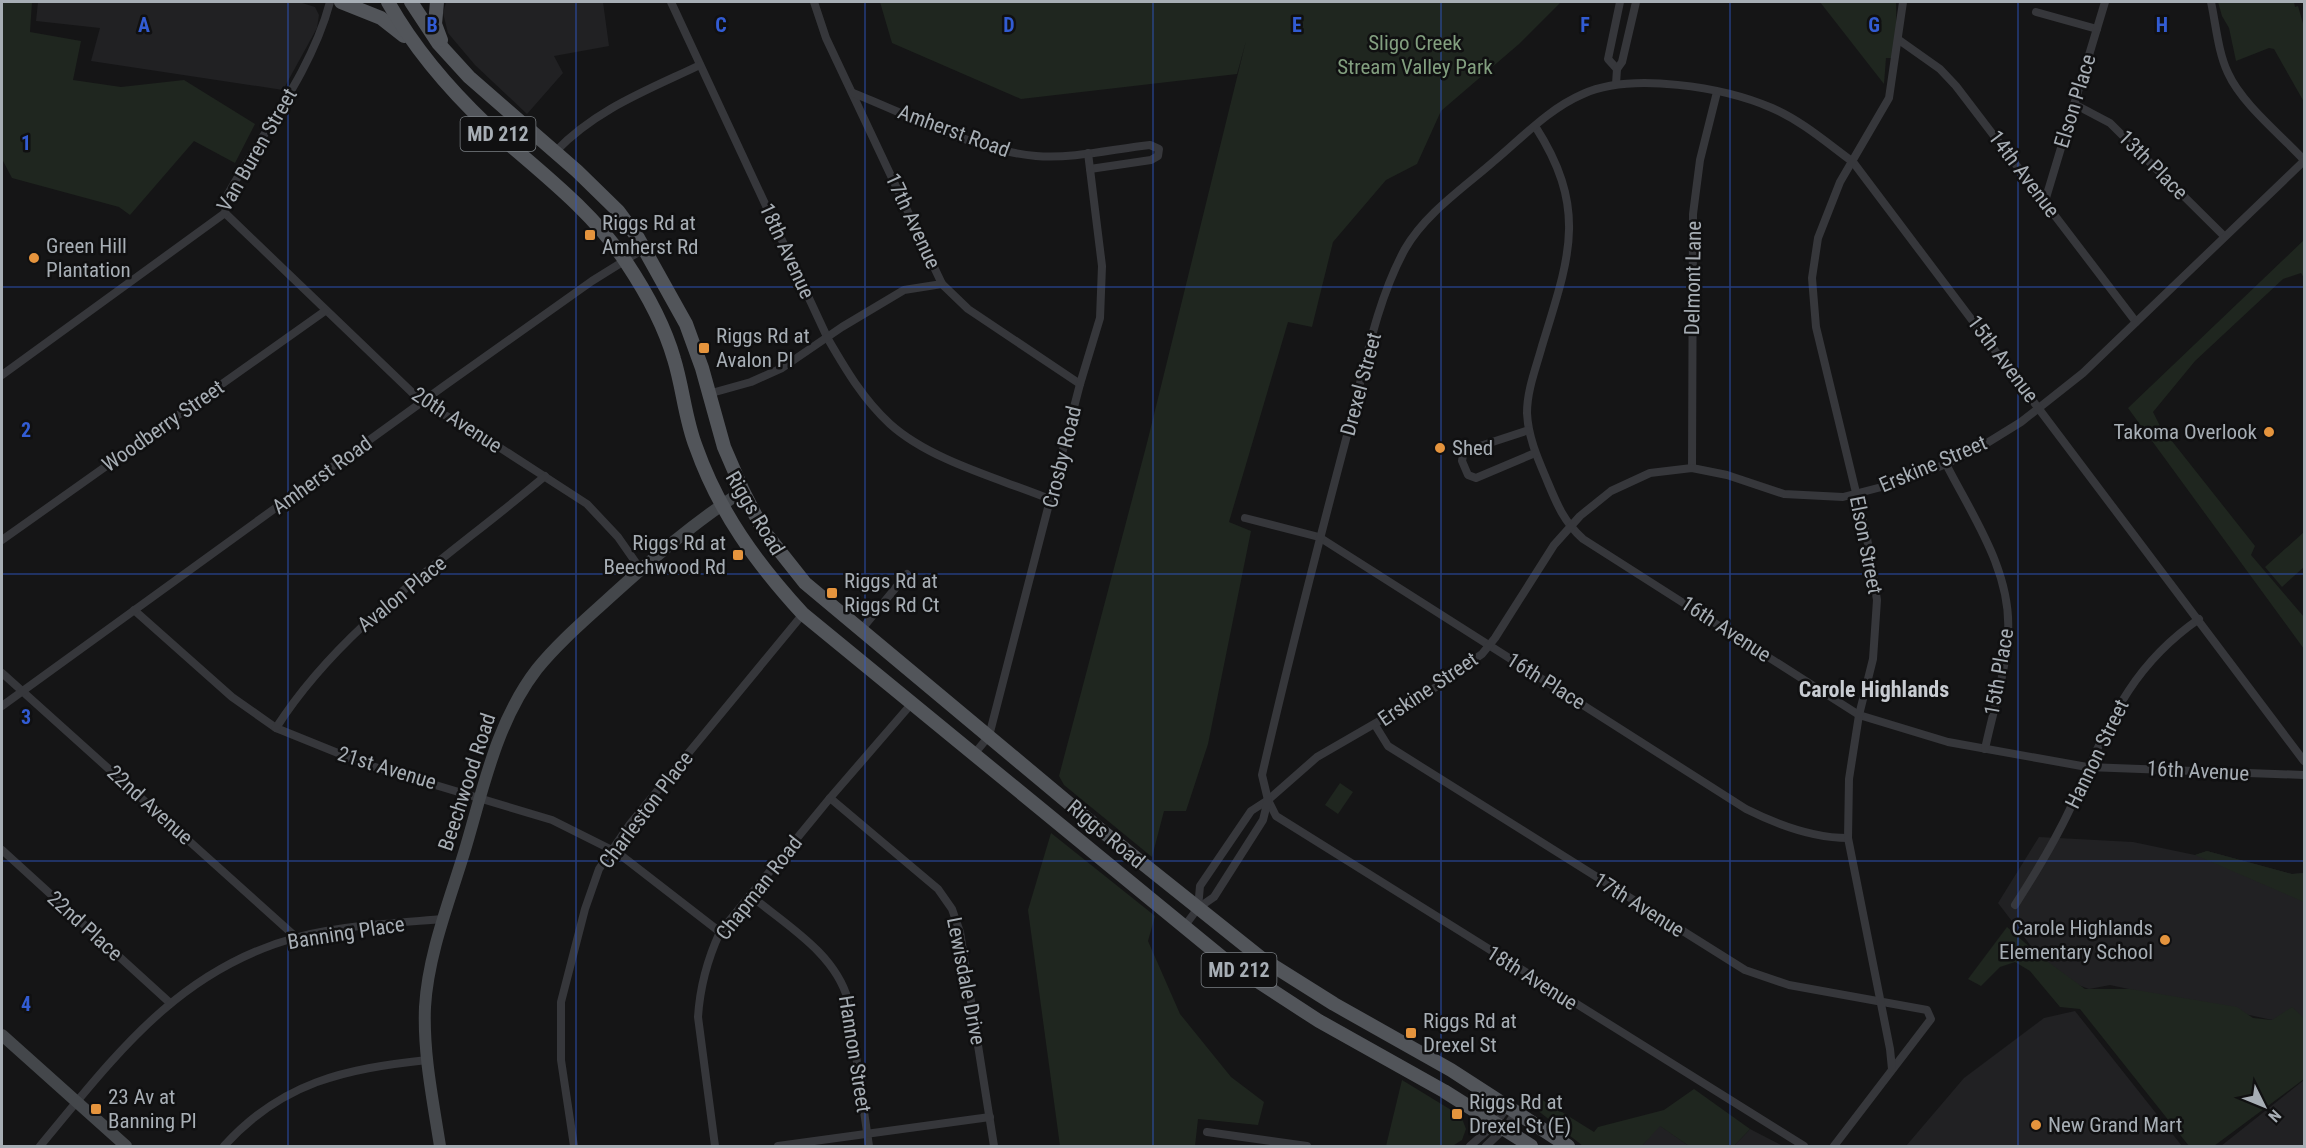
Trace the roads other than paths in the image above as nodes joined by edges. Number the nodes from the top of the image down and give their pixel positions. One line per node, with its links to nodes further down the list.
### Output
1 (330, 2): 31 (street, Van Buren Street)
2 (341, 2): 16 (main road)
3 (388, 2): 16 (main road, Riggs Road / MD 212)
4 (411, 2): 17 (main road, Riggs Road / MD 212)
5 (437, 2): 17 (main road)
6 (671, 2): 18 (street, 18th Avenue)
7 (814, 2): 22 (street, 17th Avenue)
8 (1620, 2): 19 (street)
9 (1636, 2): 19 (street)
10 (1903, 2): 15 (street, Elson Street)
11 (2104, 2): 14 (street, Elson Place)
12 (2211, 2): 27 (street)
13 (2036, 12): 14 (street)
14 (2097, 29): 23 (street, Elson Place)
15 (1899, 40): 28 (street, Elson Street); 30 (street, 14th Avenue)
16 (426, 59): 34 (main road, Riggs Road / MD 212)
17 (452, 60): 25 (main road, Riggs Road / MD 212)
18 (700, 65): 25 (street); 38 (street, 18th Avenue)
19 (1617, 69): 20 (street)
20 (1616, 84): 21 (street, 15th Avenue); 24 (street, Drexel Street)
21 (1717, 92): 28 (street, 15th Avenue); 47 (street, Delmont Lane)
22 (853, 93): 26 (street, Amherst Road); 35 (street, 17th Avenue)
23 (2074, 104): 30 (street, Elson Place); 32 (street, 13th Place)
24 (1535, 126): 44 (street, 16th Avenue); 55 (street, Drexel Street)
25 (555, 152): 33 (main road, Riggs Road / MD 212)
26 (1088, 153): 29 (street, Crosby Road); 29 (street, Amherst Road)
27 (2304, 161): 32 (street, Erskine Street)
28 (1853, 162): 43 (street, 15th Avenue); 50 (street, Elson Street)
29 (1090, 169): 40 (street, Crosby Road)
30 (2045, 201): 37 (street, 14th Avenue)
31 (225, 213): 36 (street, 20th Avenue); 39 (street, Van Buren Street)
32 (2223, 236): 37 (street, Erskine Street)
33 (645, 248): 34 (street, Amherst Road); 41 (main road, Riggs Road / MD 212)
34 (625, 261): 42 (street, Amherst Road); 52 (main road, Riggs Road / MD 212)
35 (942, 284): 38 (street); 40 (street, 17th Avenue)
36 (325, 311): 42 (street, 20th Avenue); 56 (street, Woodberry Street)
37 (2136, 322): 43 (street, Erskine Street)
38 (828, 339): 41 (street); 51 (street, 18th Avenue)
39 (2, 375)
40 (1080, 384): 51 (street, Crosby Road)
41 (708, 394): 49 (main road, Riggs Road / MD 212)
42 (422, 402): 48 (street, 20th Avenue); 59 (street, Amherst Road)
43 (2040, 408): 46 (street, Erskine Street); 61 (street, 15th Avenue)
44 (1529, 430): 45 (street, 16th Avenue); 45 (street)
45 (1535, 453): 54 (street, 16th Avenue)
46 (1946, 464): 50 (street, Erskine Street); 72 (street, 15th Place)
47 (1692, 468): 50 (street, Erskine Street); 54 (street, Erskine Street)
48 (544, 476): 57 (street, 20th Avenue); 70 (street, Avalon Place)
49 (743, 492): 52 (street, Beechwood Road); 62 (main road, Riggs Road / MD 212)
50 (1857, 495): 68 (street, Elson Street)
51 (1052, 500): 71 (street, Crosby Road)
52 (720, 506): 57 (street, Beechwood Road); 60 (main road, Riggs Road / MD 212)
53 (1245, 518): 55 (street, 16th Place)
54 (1570, 527): 63 (street, Erskine Street); 68 (street, 16th Avenue)
55 (1319, 537): 63 (street, 16th Place); 79 (street, Drexel Street)
56 (2, 540)
57 (640, 570): 77 (street, Beechwood Road)
58 (907, 574): 62 (street)
59 (134, 610): 65 (street, Amherst Road); 70 (street, 21st Avenue)
60 (803, 614): 66 (main road, Riggs Road / MD 212); 81 (street, Charleston Place)
61 (2199, 619): 74 (street, 15th Avenue); 75 (street, Hannon Street)
62 (861, 630): 71 (main road, Riggs Road / MD 212)
63 (1490, 646): 69 (street, Erskine Street); 80 (street, 16th Place)
64 (2, 673): 65 (street, 22nd Avenue)
65 (22, 691): 67 (street, Amherst Road); 89 (street, 22nd Avenue)
66 (913, 702): 73 (main road, Riggs Road / MD 212); 78 (street, Chapman Road)
67 (2, 706)
68 (1859, 714): 72 (street, 16th Avenue); 80 (street, Elson Street)
69 (1375, 725): 79 (street, Erskine Street); 91 (street, 17th Avenue)
70 (276, 728): 77 (street, 21st Avenue)
71 (989, 736): 73 (street, Crosby Road); 85 (main road, Riggs Road / MD 212)
72 (1985, 749): 75 (street, 16th Avenue)
73 (975, 753): 87 (main road, Riggs Road / MD 212)
74 (2304, 761)
75 (2087, 767): 76 (street, 16th Avenue); 84 (street, Hannon Street)
76 (2304, 776)
77 (481, 797): 81 (street, 21st Avenue); 86 (street, Beechwood Road)
78 (830, 798): 83 (street, Chapman Road); 97 (street, Lewisdale Drive)
79 (1268, 800): 85 (street, Drexel Street); 85 (street); 115 (street, 18th Avenue)
80 (1848, 838): 91 (street, Elson Street)
81 (611, 849): 88 (street, 21st Avenue); 105 (street, Charleston Place)
82 (2, 850): 90 (street, 22nd Place)
83 (750, 895): 88 (street, Chapman Road); 99 (street, Hannon Street)
84 (2015, 905)
85 (1198, 908): 87 (street); 96 (main road, Riggs Road / MD 212)
86 (444, 919): 89 (street, Banning Place); 93 (street, Beechwood Road)
87 (1184, 927): 98 (main road, Riggs Road / MD 212)
88 (720, 933): 106 (street, Chapman Road)
89 (297, 938): 90 (street, Banning Place)
90 (169, 1002): 95 (street, Banning Place)
91 (1879, 1003): 94 (street, Elson Street); 94 (street, 17th Avenue)
92 (2, 1035): 95 (street)
93 (427, 1060): 103 (street); 104 (street, Beechwood Road)
94 (1892, 1069): 116 (street)
95 (77, 1102): 101 (street, Banning Place); 102 (street)
96 (1511, 1110): 98 (street); 114 (main road, Riggs Road / MD 212)
97 (990, 1117): 99 (street); 109 (street, Lewisdale Drive)
98 (1500, 1126): 111 (street); 112 (street); 113 (main road, Riggs Road / MD 212)
99 (867, 1132): 107 (street); 108 (street, Hannon Street)
100 (1208, 1132): 110 (street)
101 (40, 1146)
102 (126, 1146)
103 (224, 1146)
104 (440, 1146)
105 (574, 1146)
106 (715, 1146)
107 (778, 1146)
108 (869, 1146)
109 (994, 1146)
110 (1307, 1146)
111 (1470, 1146)
112 (1486, 1146)
113 (1531, 1146)
114 (1568, 1146)
115 (1804, 1146)
116 (1834, 1146)

